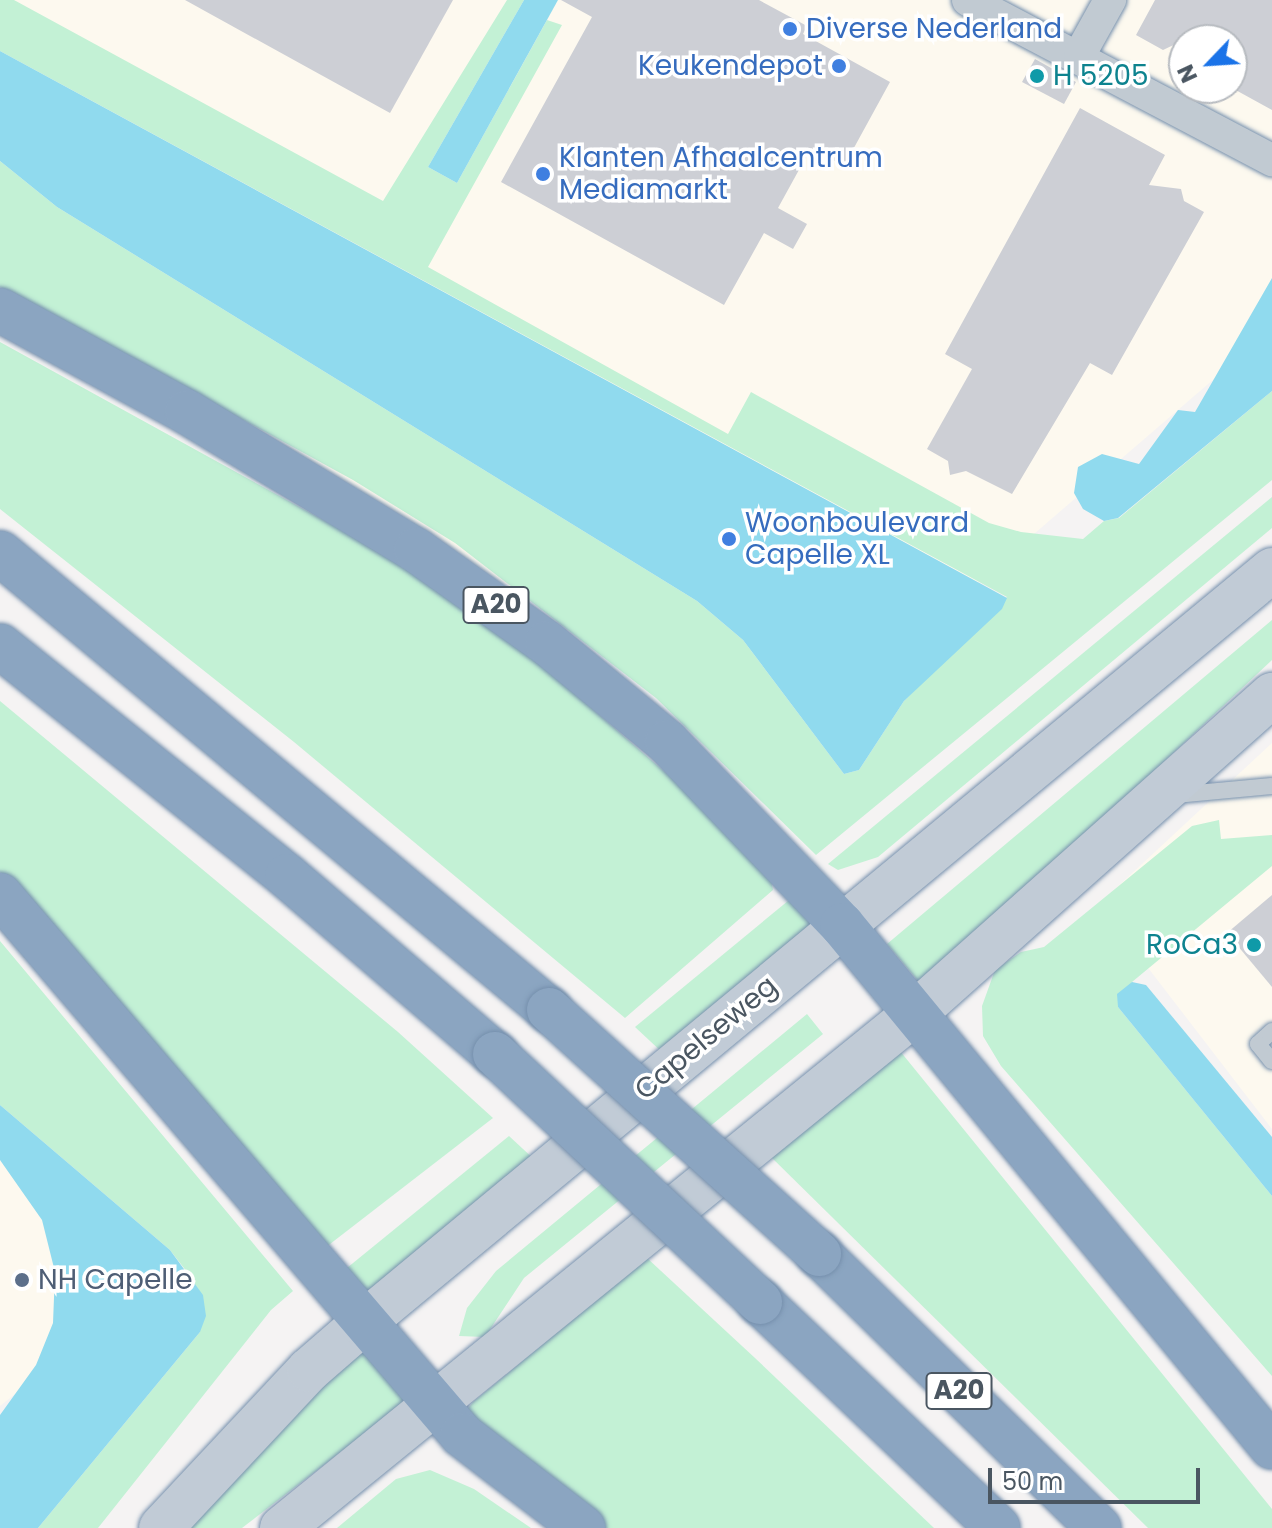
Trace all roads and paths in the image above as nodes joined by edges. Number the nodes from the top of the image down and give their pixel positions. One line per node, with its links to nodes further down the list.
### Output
1 (968, 0): 3 (street)
2 (1110, 0): 3 (street)
3 (1080, 54): 4 (street)
4 (1272, 160)
5 (0, 310): 13 (highway, A20)
6 (0, 553): 24 (highway, A20, bridge)
7 (1272, 570): 13 (main road, Capelseweg)
8 (0, 646): 23 (highway, A20, bridge)
9 (1272, 695): 11 (main road)
10 (1272, 786): 11 (lane)
11 (1166, 795): 14 (main road)
12 (0, 895): 17 (highway)
13 (842, 925): 14 (highway); 17 (main road, Capelseweg)
14 (914, 1014): 18 (main road); 19 (highway)
15 (1272, 1031): 16 (lane)
16 (1272, 1061)
17 (362, 1324): 18 (highway); 20 (main road, Capelseweg)
18 (435, 1401): 21 (main road); 22 (highway)
19 (1272, 1447)
20 (161, 1528)
21 (282, 1528)
22 (583, 1528)
23 (998, 1528)
24 (1099, 1528)

